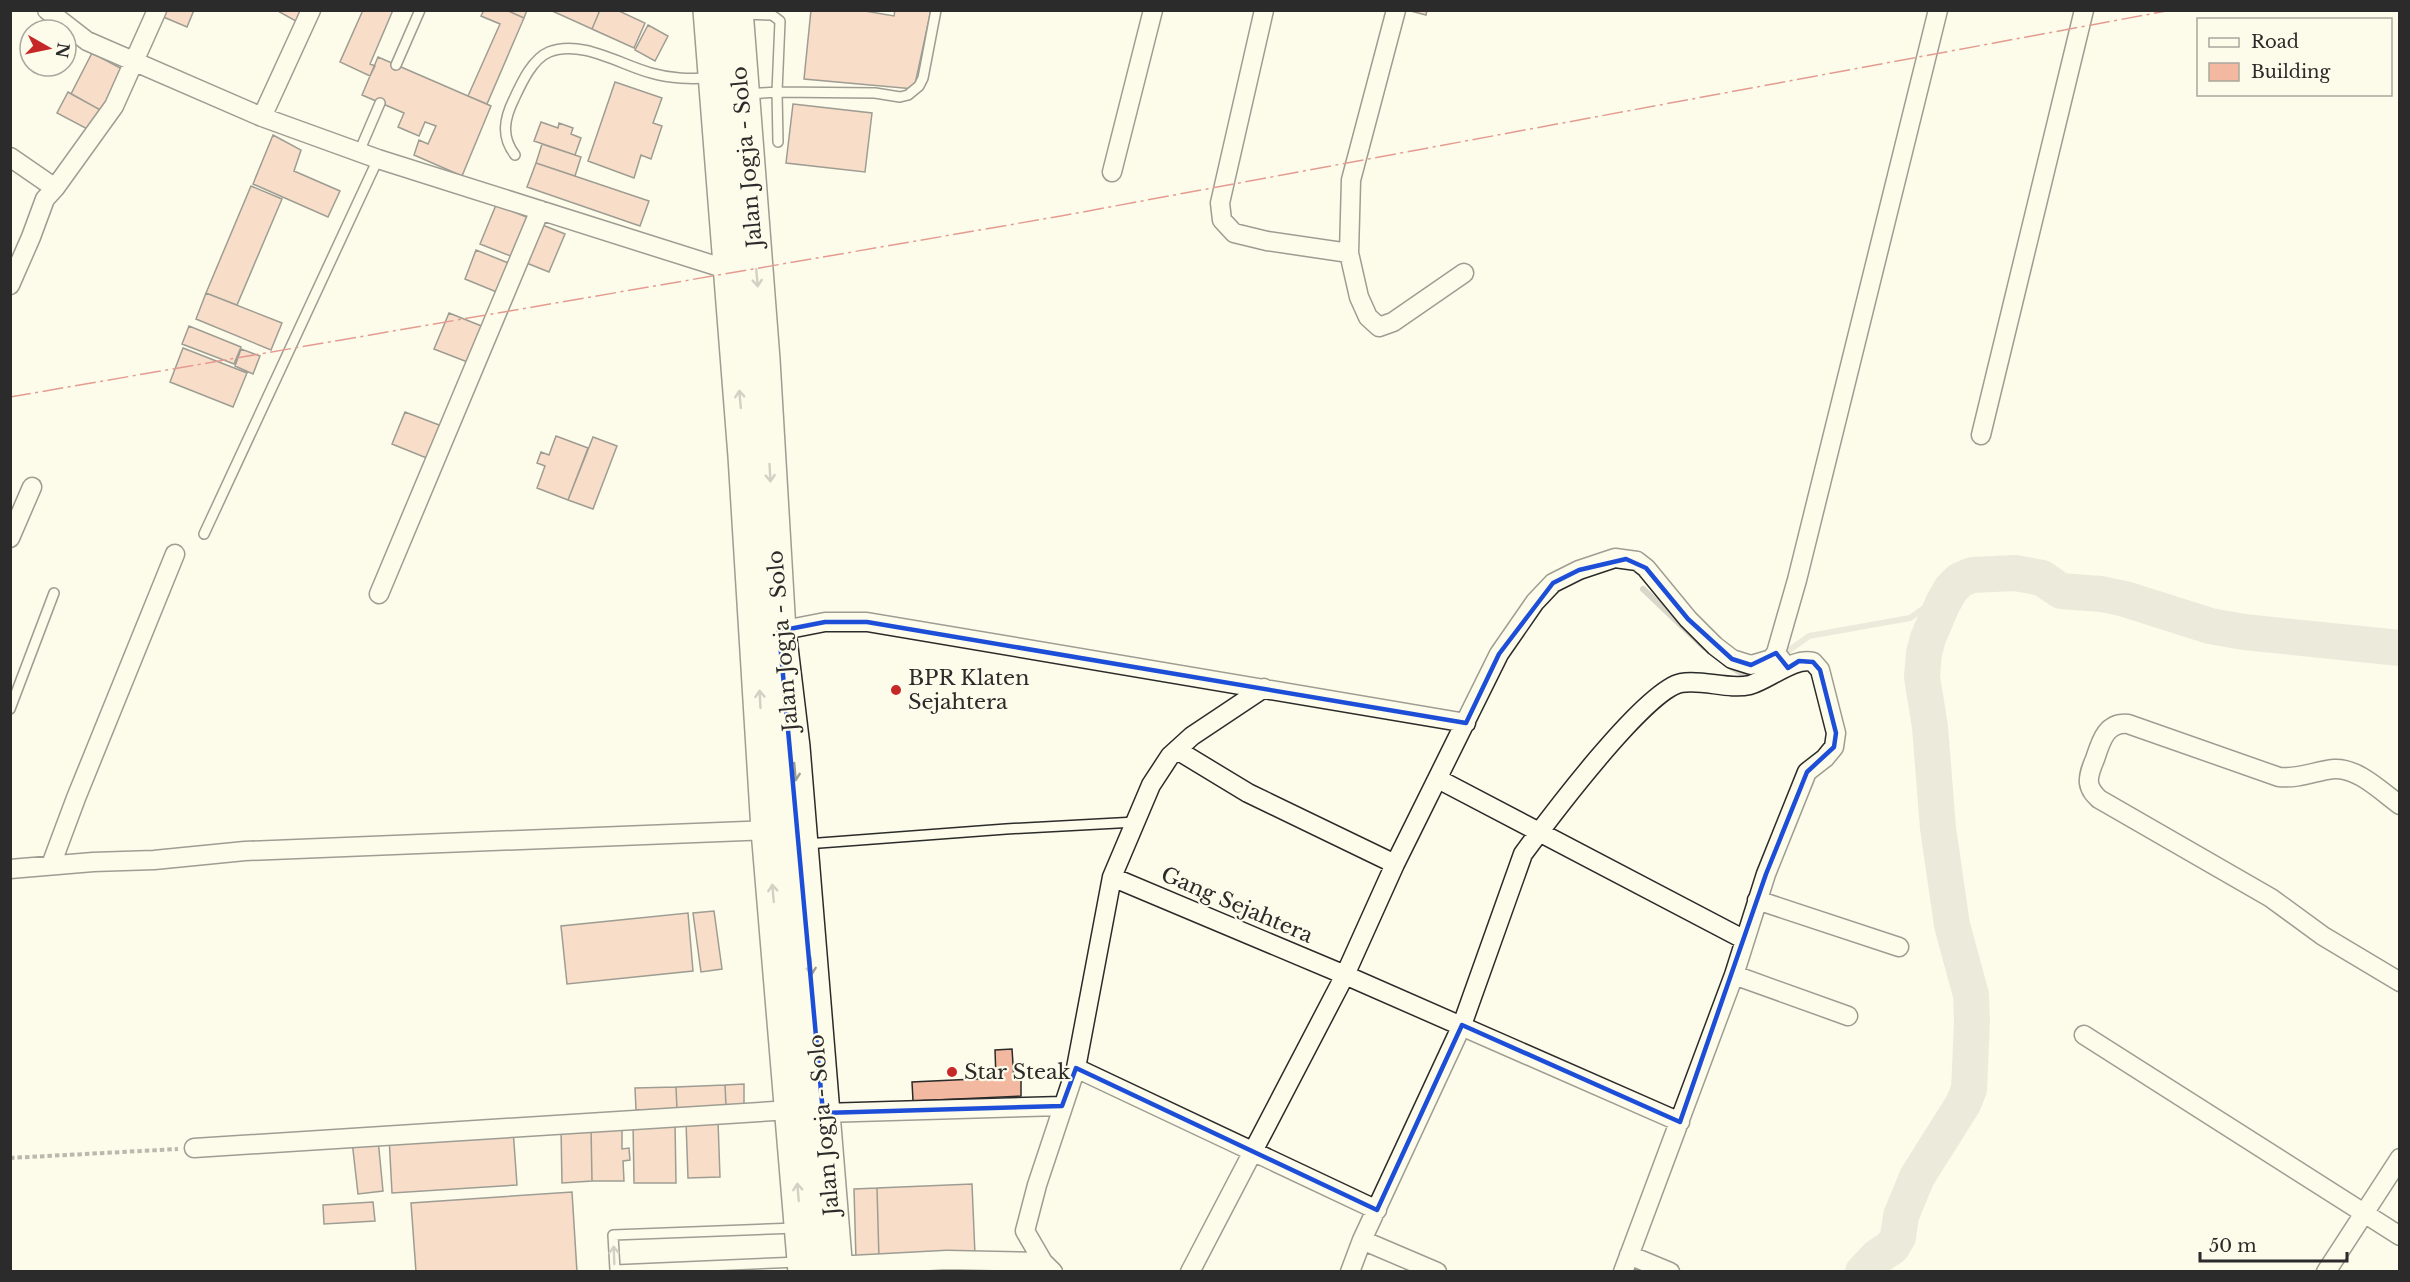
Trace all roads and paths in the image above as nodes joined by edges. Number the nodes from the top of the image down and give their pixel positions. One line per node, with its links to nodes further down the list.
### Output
1 (47, 10): 12 (street)
2 (157, 10): 12 (street)
3 (311, 10): 17 (street)
4 (420, 10): 13 (lane)
5 (936, 10): 15 (lane)
6 (1153, 10): 23 (street)
7 (1264, 10): 26 (street)
8 (1396, 10): 26 (street)
9 (1938, 10): 38 (street)
10 (2084, 10): 30 (street)
11 (727, 11): 14 (highway, Jalan Jogja - Solo); 15 (lane)
12 (134, 63): 17 (street); 24 (street)
13 (396, 65)
14 (730, 81): 15 (lane); 20 (lane); 27 (highway, Jalan Jogja - Solo); 37 (highway, Jalan Jogja - Solo, one-way to 37)
15 (777, 92): 18 (lane)
16 (380, 103): 19 (lane)
17 (262, 117): 19 (street)
18 (778, 142)
19 (359, 152): 22 (street)
20 (515, 155)
21 (10, 157): 24 (street)
22 (378, 159): 25 (street); 32 (lane)
23 (1112, 172)
24 (55, 188): 29 (street)
25 (540, 210): 27 (street); 36 (street)
26 (1349, 253): 28 (street)
27 (729, 270): 46 (highway, Jalan Jogja - Solo, one-way to 27)
28 (1464, 273)
29 (10, 285)
30 (1981, 435)
31 (32, 487): 33 (street)
32 (204, 534)
33 (10, 538)
34 (175, 554): 50 (street)
35 (54, 593): 40 (lane)
36 (379, 594)
37 (779, 631): 39 (street); 48 (highway, Jalan Jogja - Solo, one-way to 48)
38 (1781, 660): 41 (street); 47 (street); 53 (street)
39 (1264, 688): 41 (street); 42 (street)
40 (10, 709)
41 (1466, 723): 43 (street)
42 (1177, 750): 45 (street); 49 (street)
43 (1438, 779): 47 (street); 49 (street)
44 (2400, 805): 58 (street)
45 (1136, 822): 48 (lane); 52 (street)
46 (768, 830): 50 (street); 64 (highway, Jalan Jogja - Solo, one-way to 46)
47 (1540, 831): 54 (street); 60 (street)
48 (801, 845): 64 (highway, Jalan Jogja - Solo, one-way to 64)
49 (1395, 864): 56 (street)
50 (51, 865): 51 (street)
51 (10, 869)
52 (1113, 878): 56 (street, Gang Sejahtera); 62 (street)
53 (1756, 900): 54 (street); 55 (street)
54 (1745, 940): 57 (street)
55 (1899, 947)
56 (1345, 975): 60 (street, Gang Sejahtera); 67 (street)
57 (1734, 975): 59 (street); 65 (street)
58 (2400, 982)
59 (1848, 1016)
60 (1462, 1025): 65 (street, Gang Sejahtera); 70 (street)
61 (2084, 1035): 71 (street)
62 (1076, 1068): 63 (street); 67 (street)
63 (1062, 1106): 64 (street); 76 (street)
64 (807, 1112): 66 (street); 72 (highway, Jalan Jogja - Solo, one-way to 64); 77 (highway, Jalan Jogja - Solo)
65 (1680, 1122): 75 (street)
66 (194, 1148): 68 (path)
67 (1253, 1151): 70 (street); 78 (street)
68 (10, 1158)
69 (2400, 1158): 71 (street)
70 (1377, 1210): 74 (street)
71 (2362, 1214): 73 (street); 82 (street)
72 (801, 1228): 77 (highway, Jalan Jogja - Solo); 77 (lane, one-way to 72)
73 (2400, 1236)
74 (1362, 1240): 79 (street); 80 (street)
75 (1626, 1263): 81 (street)
76 (1048, 1267): 77 (street)
77 (820, 1268)
78 (1190, 1272)
79 (1350, 1272)
80 (1437, 1272)
81 (1670, 1272)
82 (2326, 1272)

